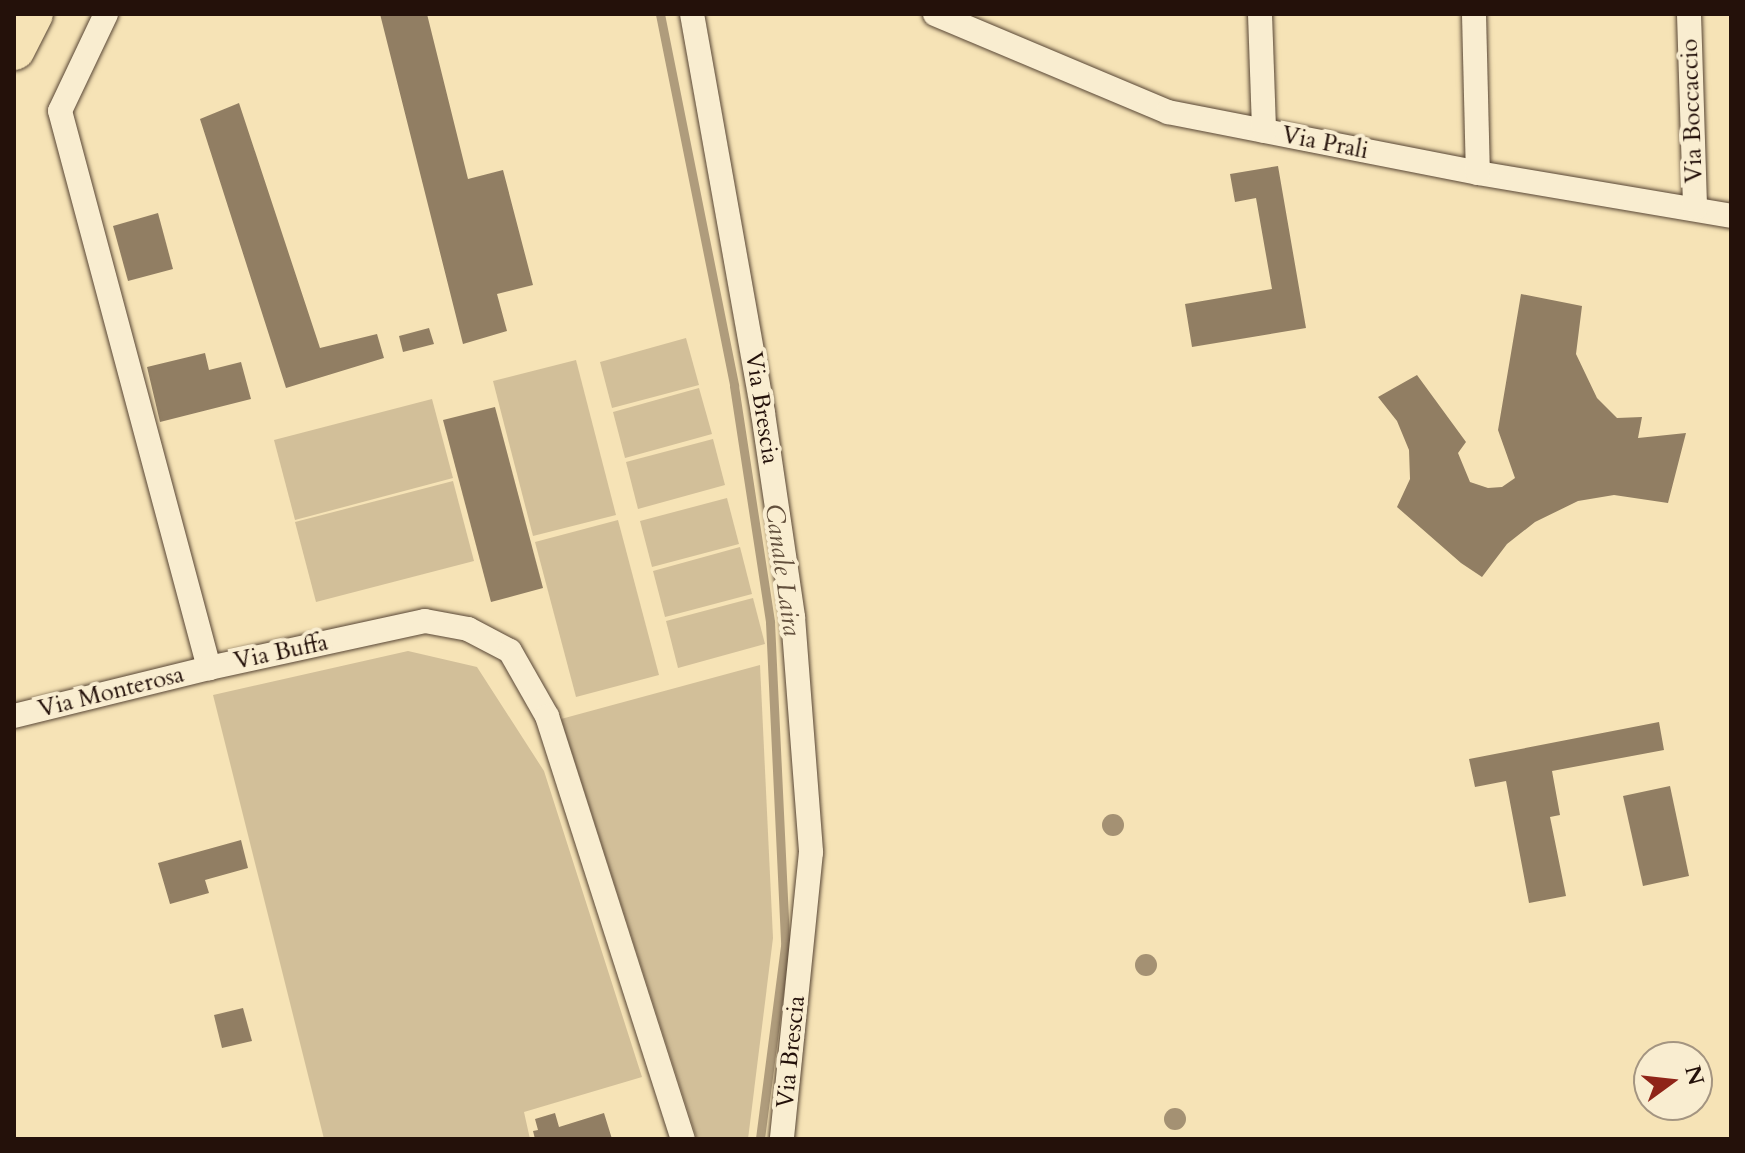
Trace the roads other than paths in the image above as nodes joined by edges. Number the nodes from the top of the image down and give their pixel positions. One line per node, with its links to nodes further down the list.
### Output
1 (32, 14): 8 (highway)
2 (106, 14): 13 (street, Via Buffa)
3 (692, 14): 16 (street, Via Brescia)
4 (935, 14): 9 (street, Via Prali)
5 (1260, 14): 9 (street)
6 (1474, 14): 10 (street)
7 (1689, 14): 11 (street, Via Boccaccio)
8 (14, 49)
9 (1264, 131): 10 (street, Via Prali)
10 (1478, 173): 11 (street, Via Prali)
11 (1695, 208): 12 (street, Via Prali)
12 (1731, 216)
13 (209, 668): 14 (street, Via Monterosa); 15 (street, Via Buffa)
14 (14, 716)
15 (683, 1139)
16 (782, 1139)

